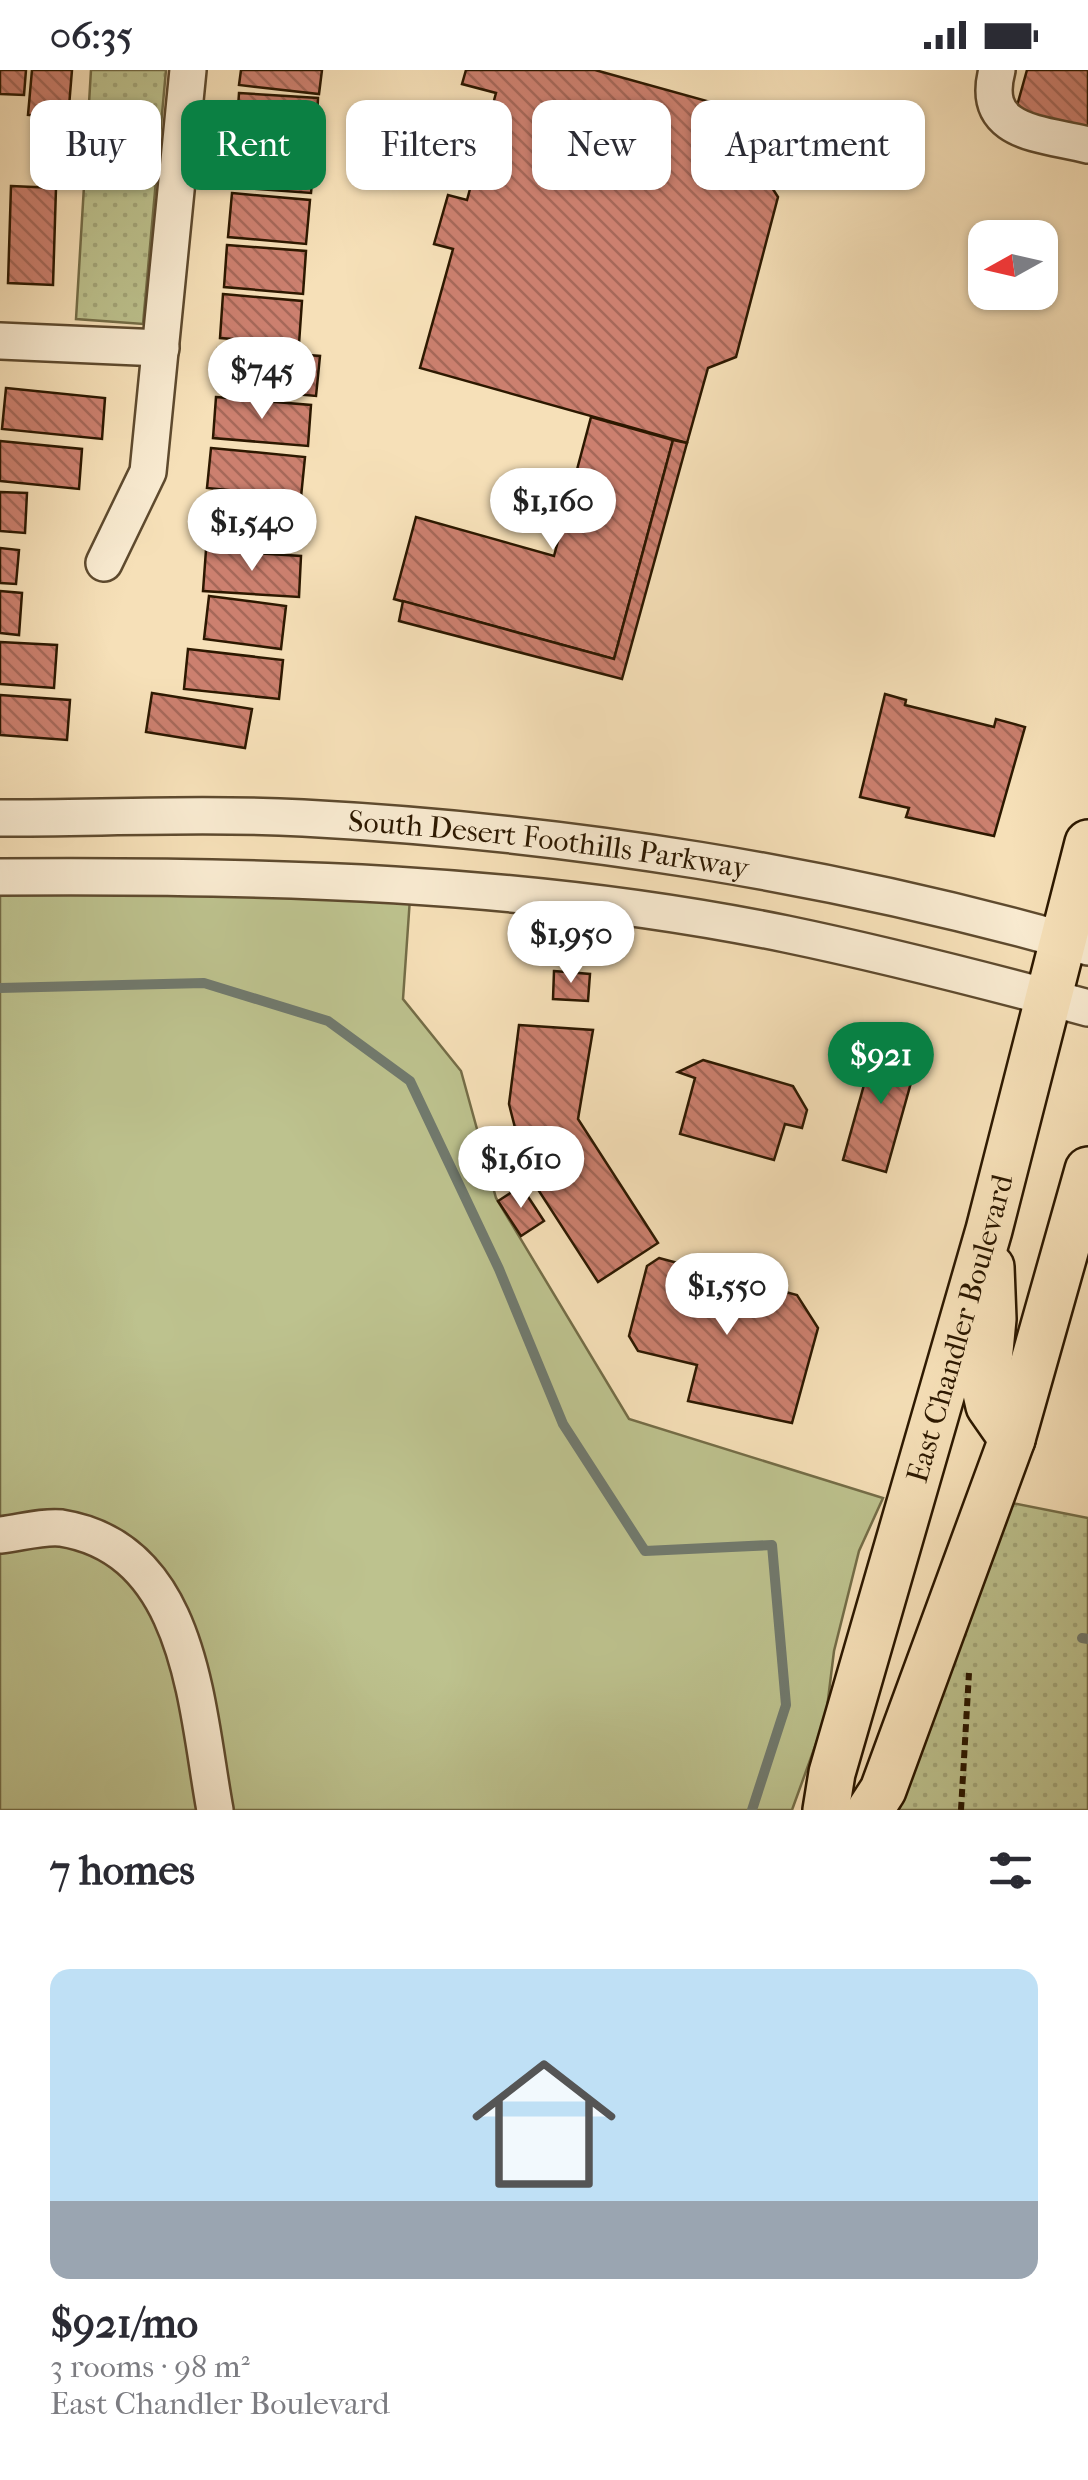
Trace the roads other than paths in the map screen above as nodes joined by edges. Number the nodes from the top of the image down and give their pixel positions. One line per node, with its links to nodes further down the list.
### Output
1 (188, 70): 5 (street)
2 (997, 70): 3 (street)
3 (1088, 144)
4 (0, 342): 5 (street)
5 (160, 348): 6 (street)
6 (104, 562)
7 (0, 818): 10 (street, South Desert Foothills Parkway)
8 (1088, 843): 10 (main road, East Chandler Boulevard)
9 (0, 877): 11 (street, South Desert Foothills Parkway)
10 (1075, 944): 11 (main road, East Chandler Boulevard)
11 (1067, 1002): 13 (main road, East Chandler Boulevard)
12 (1088, 1170): 14 (main road)
13 (989, 1230): 14 (main road); 17 (main road, East Chandler Boulevard)
14 (1012, 1440): 18 (main road)
15 (0, 1535): 16 (street)
16 (216, 1810)
17 (826, 1810)
18 (870, 1810)

